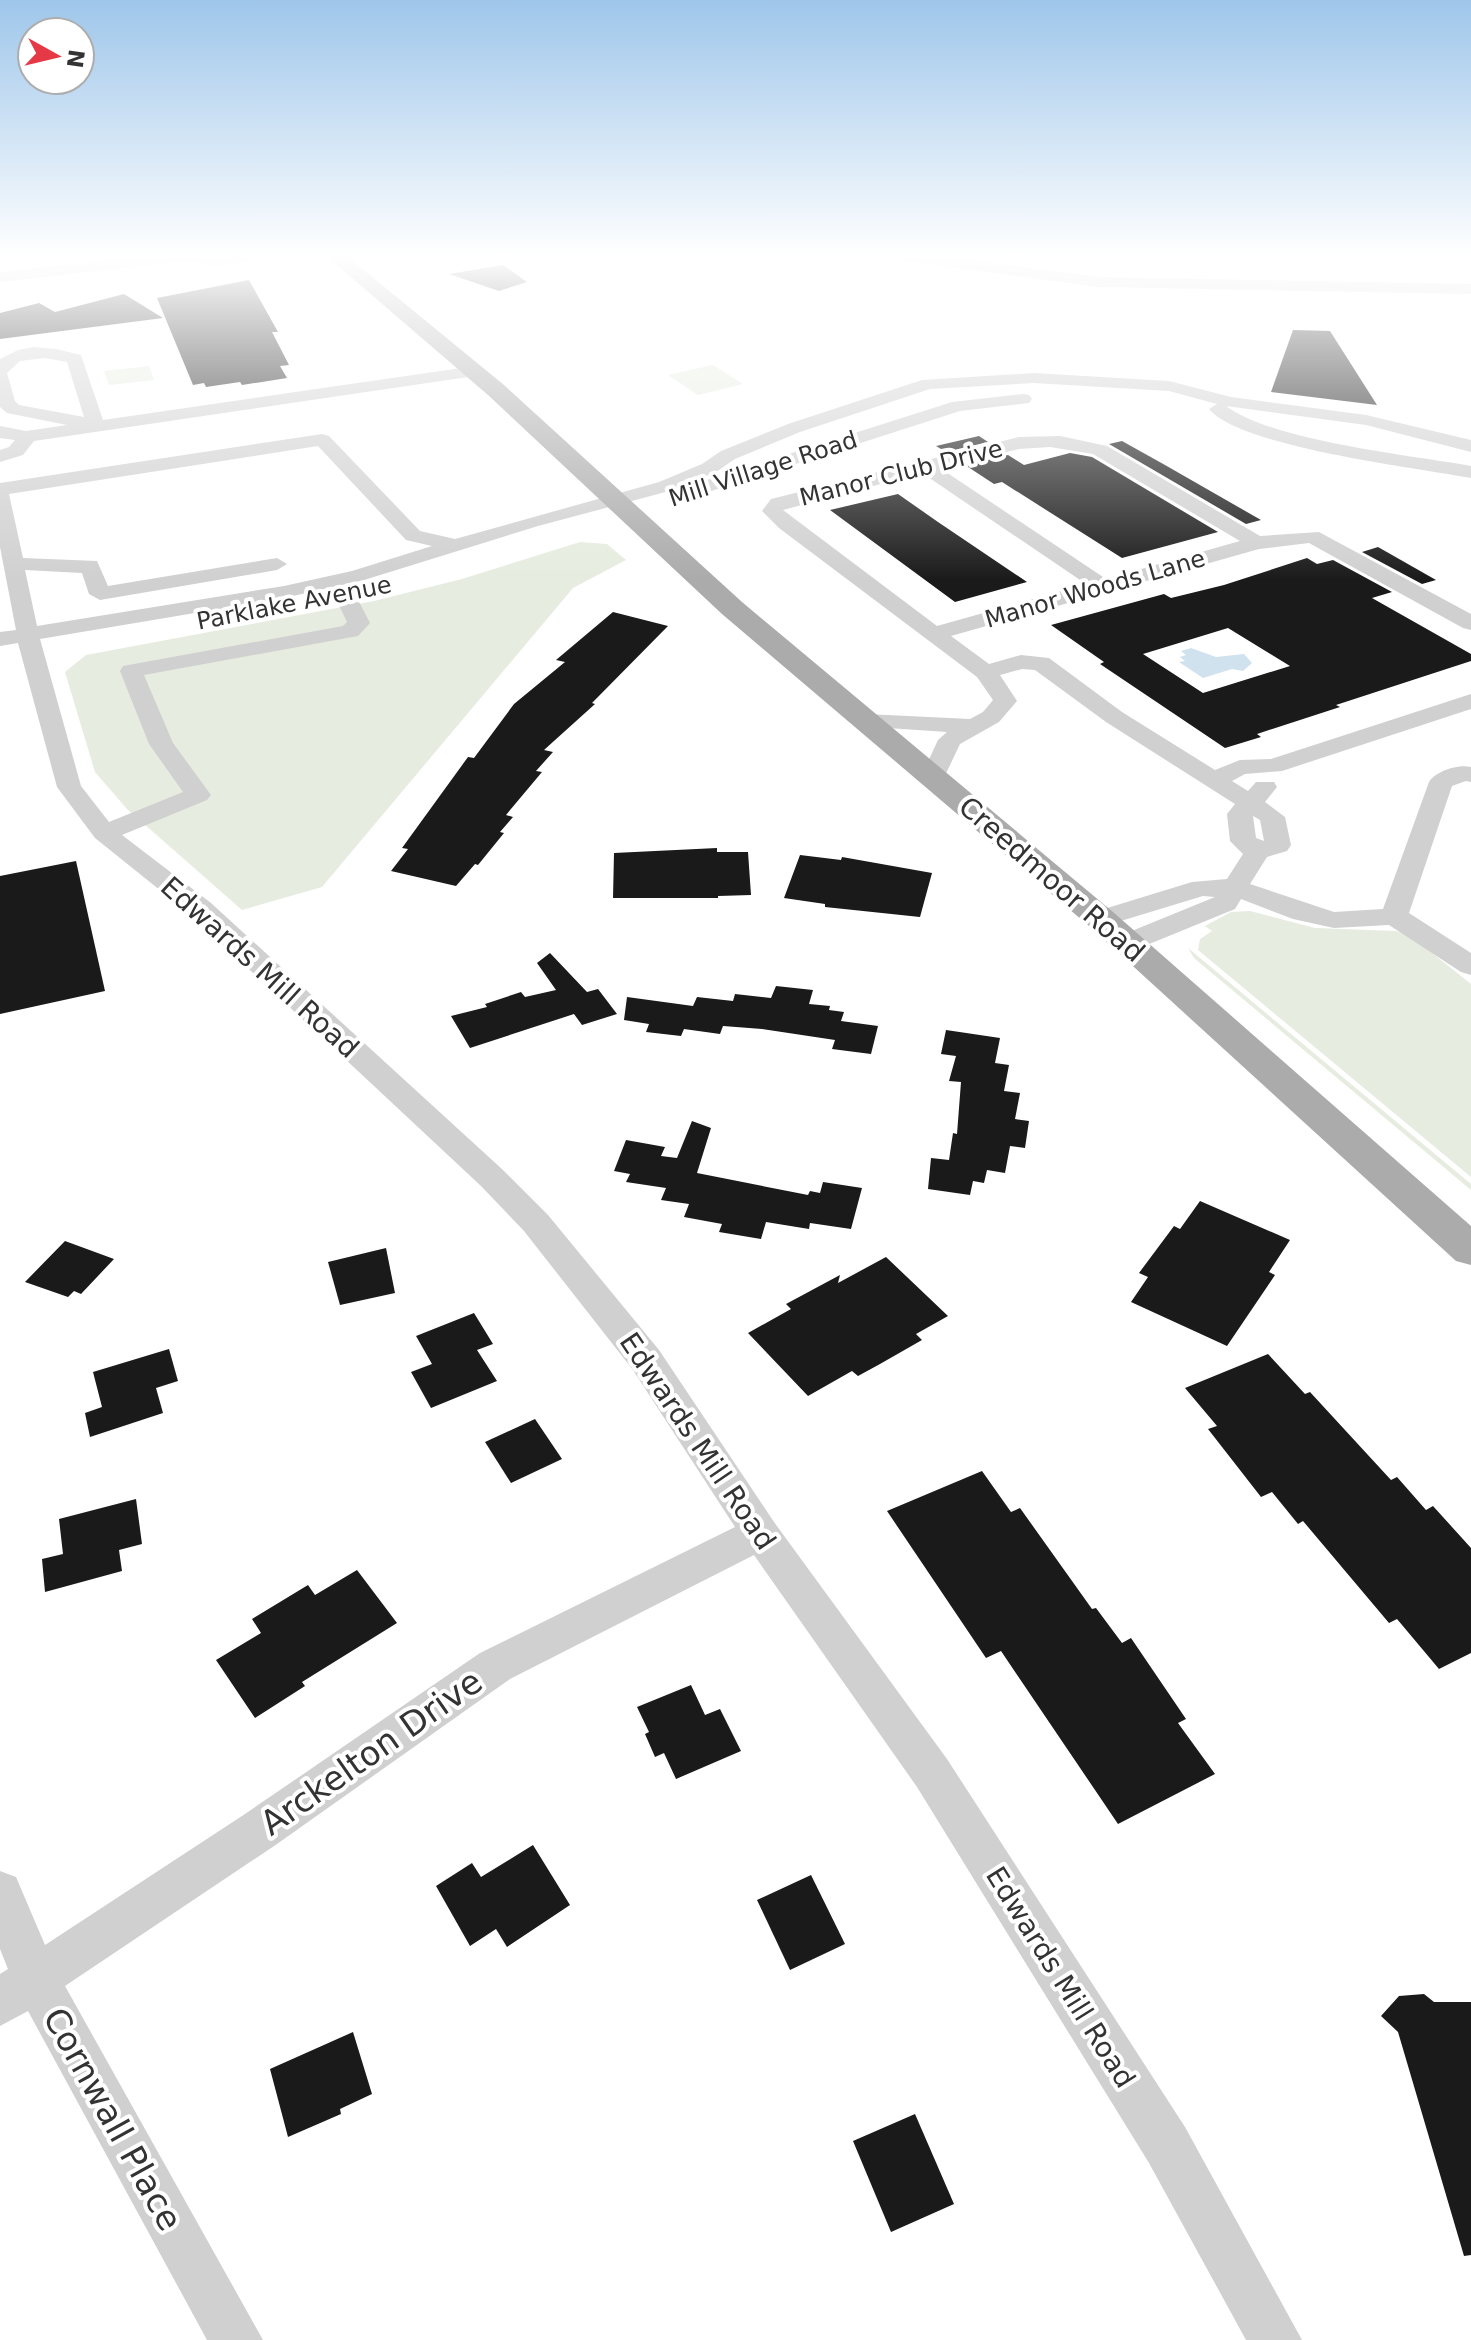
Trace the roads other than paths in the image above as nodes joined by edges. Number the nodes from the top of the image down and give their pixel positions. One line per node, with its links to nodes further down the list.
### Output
1 (76, 362): 6 (street)
2 (464, 362): 3 (main road)
3 (475, 371): 6 (street); 15 (main road)
4 (0, 372): 6 (street)
5 (1230, 402): 9 (street, Mill Village Road); 12 (street); 15 (street, Mill Village Road); 15 (street, Mill Village Road)
6 (95, 425): 8 (street)
7 (0, 432): 8 (street)
8 (23, 437): 10 (street)
9 (1471, 446)
10 (0, 456)
11 (927, 468): 17 (street, Manor Club Drive); 24 (street); 29 (street, Manor Club Drive)
12 (1471, 472)
13 (0, 489): 16 (street)
14 (0, 495): 19 (street, Edwards Mill Road)
15 (621, 506): 18 (street, Parklake Avenue); 26 (street, Parklake Avenue); 35 (main road, Creedmoor Road)
16 (413, 536): 18 (street); 20 (street)
17 (1257, 543): 24 (street, Manor Woods Lane); 28 (street, Manor Woods Lane)
18 (454, 545): 20 (street, Parklake Avenue)
19 (8, 558): 22 (street); 25 (street, Edwards Mill Road)
20 (400, 562): 27 (street, Parklake Avenue)
21 (277, 564): 23 (street)
22 (71, 568): 23 (street); 25 (street)
23 (235, 572): 27 (street)
24 (1103, 586): 29 (street, Manor Woods Lane)
25 (19, 592): 31 (street, Edwards Mill Road)
26 (346, 597): 31 (street, Parklake Avenue); 42 (street)
27 (247, 598): 31 (street, Parklake Avenue)
28 (1471, 623)
29 (933, 634): 33 (street, Manor Club Drive)
30 (0, 639): 31 (street, Parklake Avenue)
31 (30, 643): 32 (street, Parklake Avenue); 42 (street, Edwards Mill Road)
32 (0, 657)
33 (985, 672): 36 (street, Manor Club Drive); 40 (street)
34 (1468, 704): 37 (street)
35 (866, 721): 36 (street); 39 (main road, Creedmoor Road)
36 (971, 726): 39 (street, Manor Club Drive)
37 (1273, 766): 40 (street); 41 (street)
38 (1471, 775): 44 (street)
39 (933, 777): 45 (main road, Creedmoor Road)
40 (1211, 781): 41 (street)
41 (1253, 802): 43 (street)
42 (104, 833): 48 (street, Edwards Mill Road)
43 (1233, 887): 44 (street); 45 (street)
44 (1394, 916): 46 (street)
45 (1114, 931): 47 (main road, Creedmoor Road)
46 (1471, 966)
47 (1471, 1250)
48 (760, 1533): 50 (street, Arckelton Drive); 52 (street, Edwards Mill Road)
49 (0, 1893): 50 (street, Cornwall Place)
50 (18, 1991): 51 (street, Cornwall Place)
51 (236, 2340)
52 (1275, 2340)

